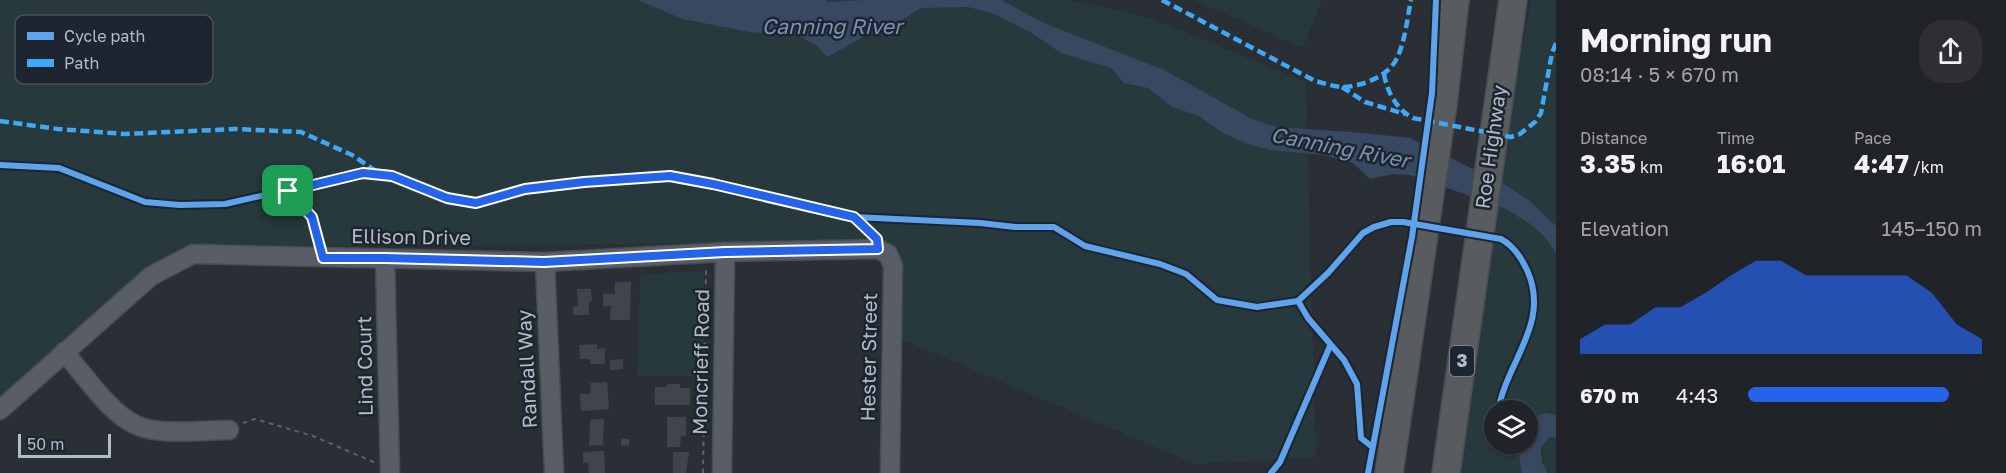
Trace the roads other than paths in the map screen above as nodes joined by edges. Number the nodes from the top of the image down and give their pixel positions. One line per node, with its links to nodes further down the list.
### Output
1 (1455, 0): 14 (highway)
2 (1513, 0): 15 (highway, Roe Highway / 3)
3 (878, 249): 4 (street, Ellison Drive); 13 (street, Hester Street)
4 (725, 252): 6 (street, Ellison Drive); 12 (street, Moncrieff Road)
5 (385, 258): 6 (street, Ellison Drive); 7 (street, Ellison Drive); 10 (street, Lind Court)
6 (544, 262): 11 (street, Randall Way)
7 (64, 352): 8 (street, Ellison Drive); 9 (street)
8 (0, 410)
9 (229, 430)
10 (390, 469)
11 (554, 473)
12 (722, 473)
13 (890, 473)
14 (1389, 473)
15 (1446, 473)

